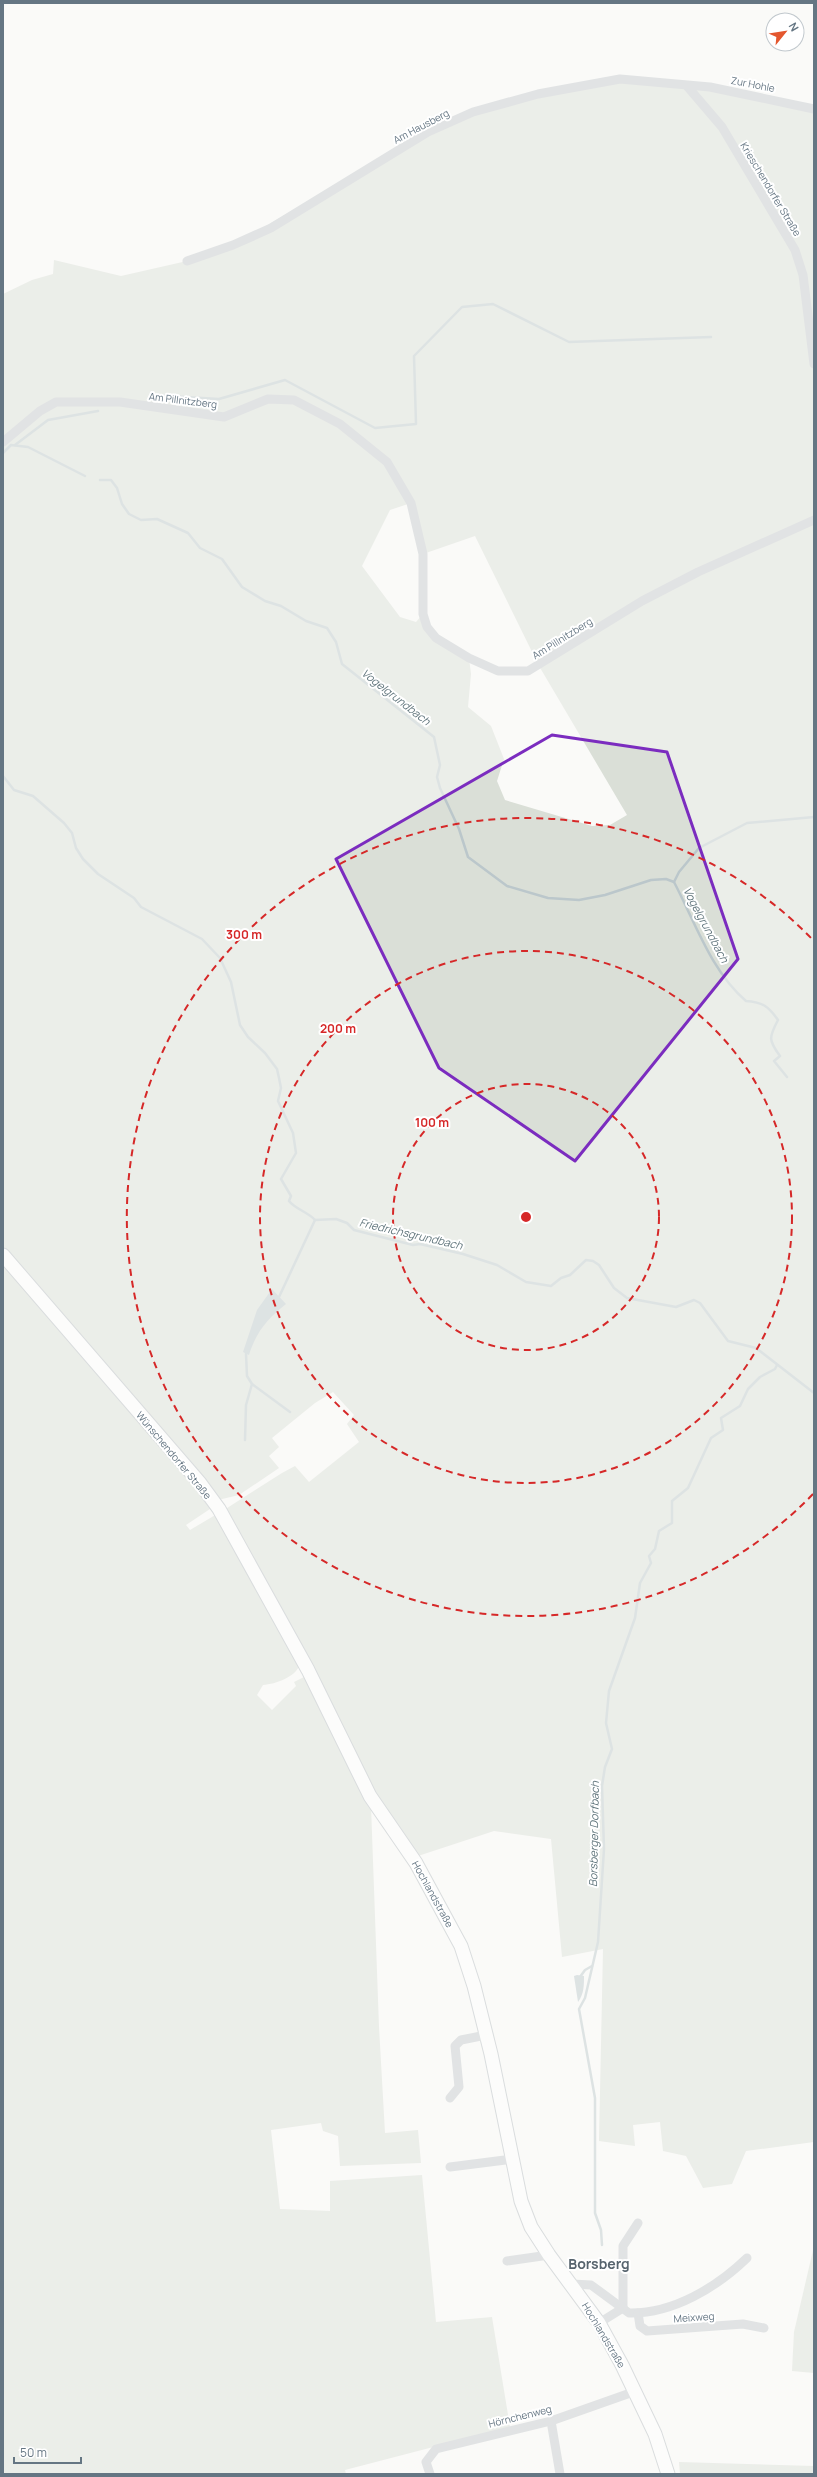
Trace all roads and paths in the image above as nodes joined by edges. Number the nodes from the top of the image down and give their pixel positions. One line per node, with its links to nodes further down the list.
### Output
1 (687, 86): 2 (street, Zur Hohle); 3 (street, Am Hausberg); 4 (street, Krieschendorfer Straße)
2 (814, 109)
3 (187, 261)
4 (814, 364)
5 (3, 442): 6 (street, Am Pillnitzberg)
6 (814, 520)
7 (3, 1255): 8 (street, Wünschendorfer Straße)
8 (353, 1765): 9 (street, Hochlandstraße)
9 (486, 2035): 10 (street); 11 (street, Hochlandstraße)
10 (450, 2098)
11 (513, 2158): 12 (street); 14 (street, Hochlandstraße)
12 (450, 2167)
13 (638, 2223): 20 (street)
14 (549, 2255): 16 (street); 19 (street, Hochlandstraße)
15 (747, 2258): 21 (street, Meixweg)
16 (519, 2259): 17 (street); 18 (street)
17 (507, 2261)
18 (519, 2269)
19 (572, 2284): 20 (street, Meixweg); 22 (street, Hochlandstraße)
20 (623, 2308): 21 (street, Meixweg); 22 (street)
21 (638, 2313): 23 (street, Meixweg)
22 (599, 2323): 24 (street, Hochlandstraße)
23 (764, 2328)
24 (636, 2391): 25 (street, Hörnchenweg); 28 (street, Hochlandstraße)
25 (551, 2420): 26 (street, Hörnchenweg); 27 (street)
26 (430, 2474)
27 (560, 2474)
28 (668, 2474)

